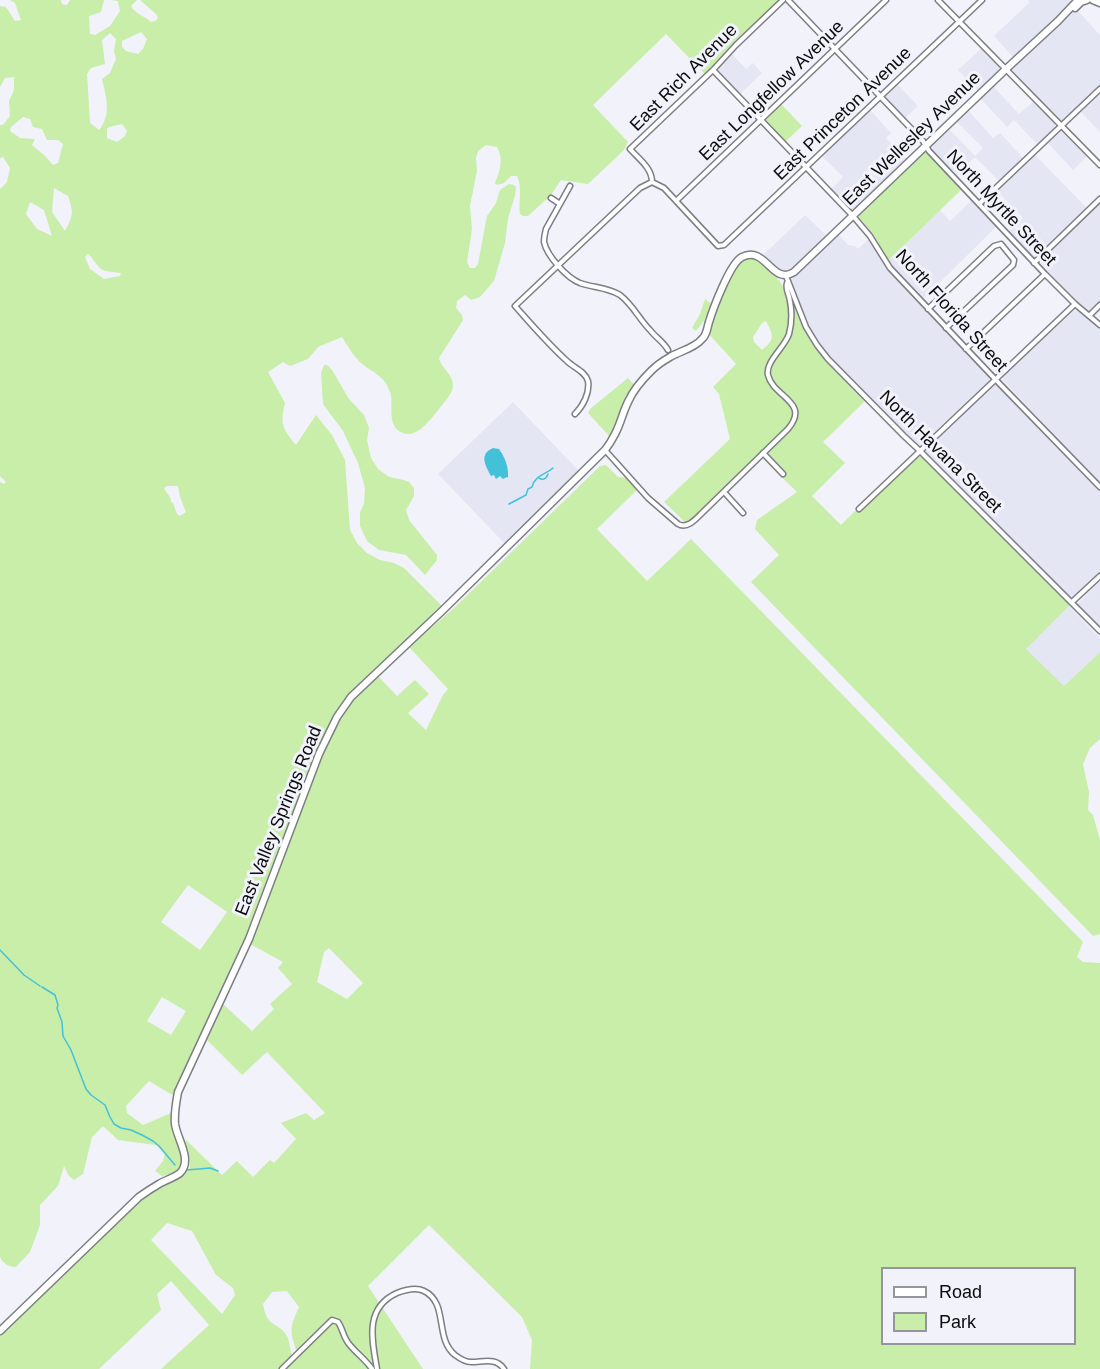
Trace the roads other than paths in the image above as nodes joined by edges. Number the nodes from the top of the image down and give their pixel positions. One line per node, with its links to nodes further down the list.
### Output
1 (783, 0): 13 (street, East Rich Avenue)
2 (788, 0): 12 (street, North Myrtle Street)
3 (886, 0): 12 (street, East Longfellow Avenue)
4 (938, 0): 11 (street)
5 (982, 0): 11 (street, East Princeton Avenue)
6 (1077, 0): 10 (street, East Wellesley Avenue)
7 (1087, 0): 10 (street, East Wellesley Avenue)
8 (1093, 0): 9 (street)
9 (1100, 3)
10 (1058, 21): 14 (street, East Wellesley Avenue)
11 (959, 22): 14 (street); 16 (street, East Princeton Avenue)
12 (835, 49): 16 (street, North Myrtle Street); 17 (street, East Longfellow Avenue)
13 (713, 70): 17 (street, North Florida Street); 22 (street, East Rich Avenue)
14 (1005, 70): 18 (street); 19 (street, East Wellesley Avenue)
15 (1100, 89): 18 (street)
16 (881, 96): 19 (street, North Myrtle Street); 21 (street, East Princeton Avenue)
17 (761, 119): 21 (street, North Florida Street); 26 (street, East Longfellow Avenue)
18 (1061, 127): 20 (street); 28 (street)
19 (926, 146): 28 (street, North Myrtle Street); 29 (street, East Wellesley Avenue)
20 (1100, 165)
21 (806, 167): 26 (street, East Princeton Avenue); 29 (street, North Florida Street)
22 (652, 182): 26 (street); 31 (street)
23 (570, 186): 27 (street)
24 (551, 198): 27 (street)
25 (1100, 199): 30 (street)
26 (676, 201)
27 (560, 204): 31 (street)
28 (979, 204): 30 (street, North Myrtle Street)
29 (853, 216): 33 (street, East Wellesley Avenue); 36 (street, North Florida Street)
30 (1035, 263): 32 (street, North Myrtle Street)
31 (559, 266): 41 (street); 43 (street)
32 (1045, 274): 34 (street, North Myrtle Street); 40 (street)
33 (787, 279): 44 (street, East Valley Springs Road); 45 (street, North Havana Street); 46 (street)
34 (1075, 304): 37 (street, North Myrtle Street); 42 (street)
35 (1100, 305): 37 (street)
36 (928, 309): 39 (street, North Florida Street); 39 (street)
37 (1089, 316): 38 (street, North Myrtle Street)
38 (1100, 325)
39 (946, 328): 40 (street, North Florida Street)
40 (966, 349): 42 (street, North Florida Street)
41 (668, 350)
42 (995, 379): 45 (street); 48 (street, North Florida Street)
43 (574, 414)
44 (605, 450): 49 (street); 55 (street, East Valley Springs Road)
45 (920, 451): 50 (street); 53 (street, North Havana Street)
46 (763, 453): 47 (street); 49 (street)
47 (783, 474)
48 (1100, 487)
49 (723, 492): 51 (street)
50 (859, 509)
51 (743, 513)
52 (1100, 576): 53 (street)
53 (1072, 602): 54 (street, North Havana Street)
54 (1100, 631)
55 (0, 1331)
56 (282, 1369): 57 (street)
57 (372, 1369)
58 (377, 1369): 59 (street)
59 (504, 1369)

